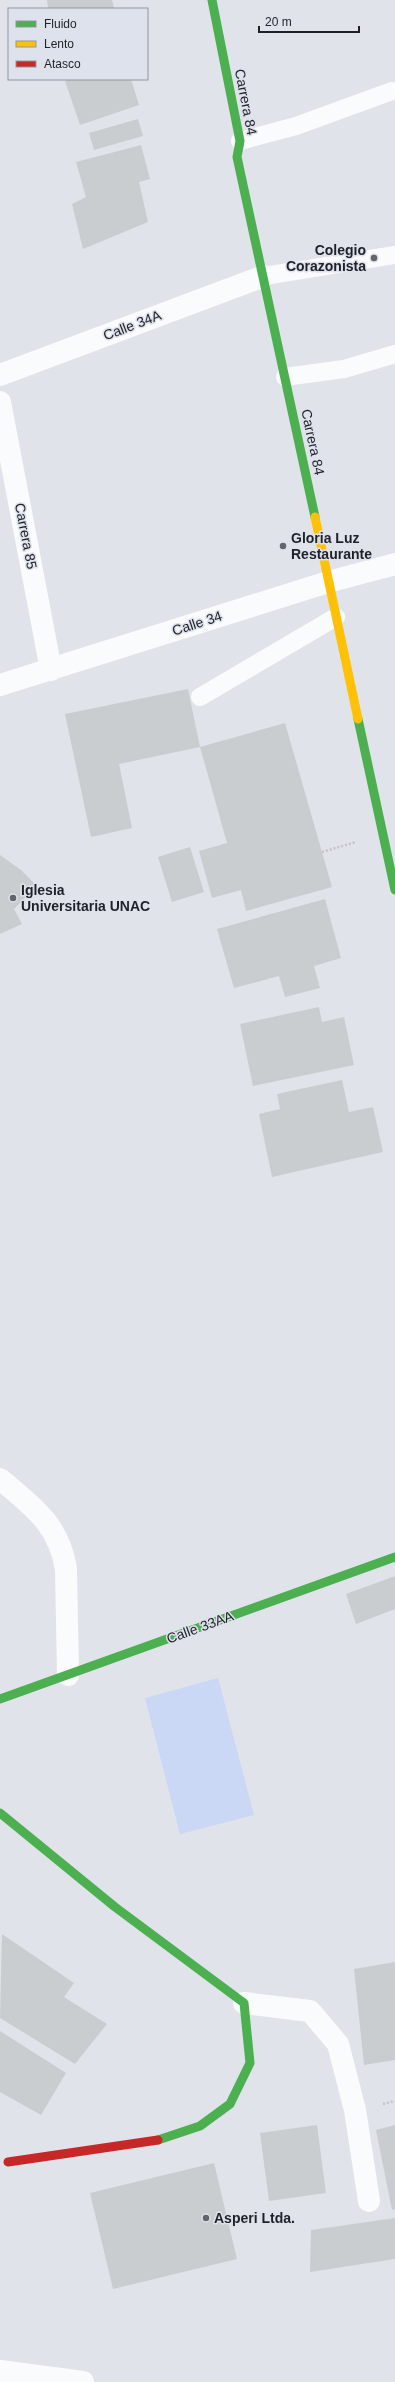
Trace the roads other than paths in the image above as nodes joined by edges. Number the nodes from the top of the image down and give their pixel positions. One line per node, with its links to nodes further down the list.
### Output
1 (212, 0): 3 (street, Carrera 84)
2 (392, 91): 3 (lane)
3 (240, 142): 5 (street, Carrera 84)
4 (395, 255): 5 (lane)
5 (264, 276): 7 (street, Calle 34A); 8 (street, Carrera 84)
6 (395, 354): 8 (lane)
7 (0, 375)
8 (285, 377): 11 (street, Carrera 84)
9 (0, 402): 13 (street, Carrera 85)
10 (395, 564): 11 (street, Calle 34)
11 (328, 582): 12 (street, Carrera 84); 13 (street, Calle 34)
12 (336, 617): 15 (lane); 16 (street, Carrera 84)
13 (51, 670): 14 (street, Calle 34)
14 (0, 685)
15 (200, 697)
16 (395, 890)
17 (0, 1479): 19 (street)
18 (395, 1557): 19 (street, Calle 33AA)
19 (68, 1675): 20 (street, Calle 33AA)
20 (2, 1702)
21 (0, 1813): 22 (street)
22 (244, 2003): 23 (street); 24 (street)
23 (3, 2163)
24 (369, 2201)
25 (0, 2371): 26 (street)
26 (83, 2382)

